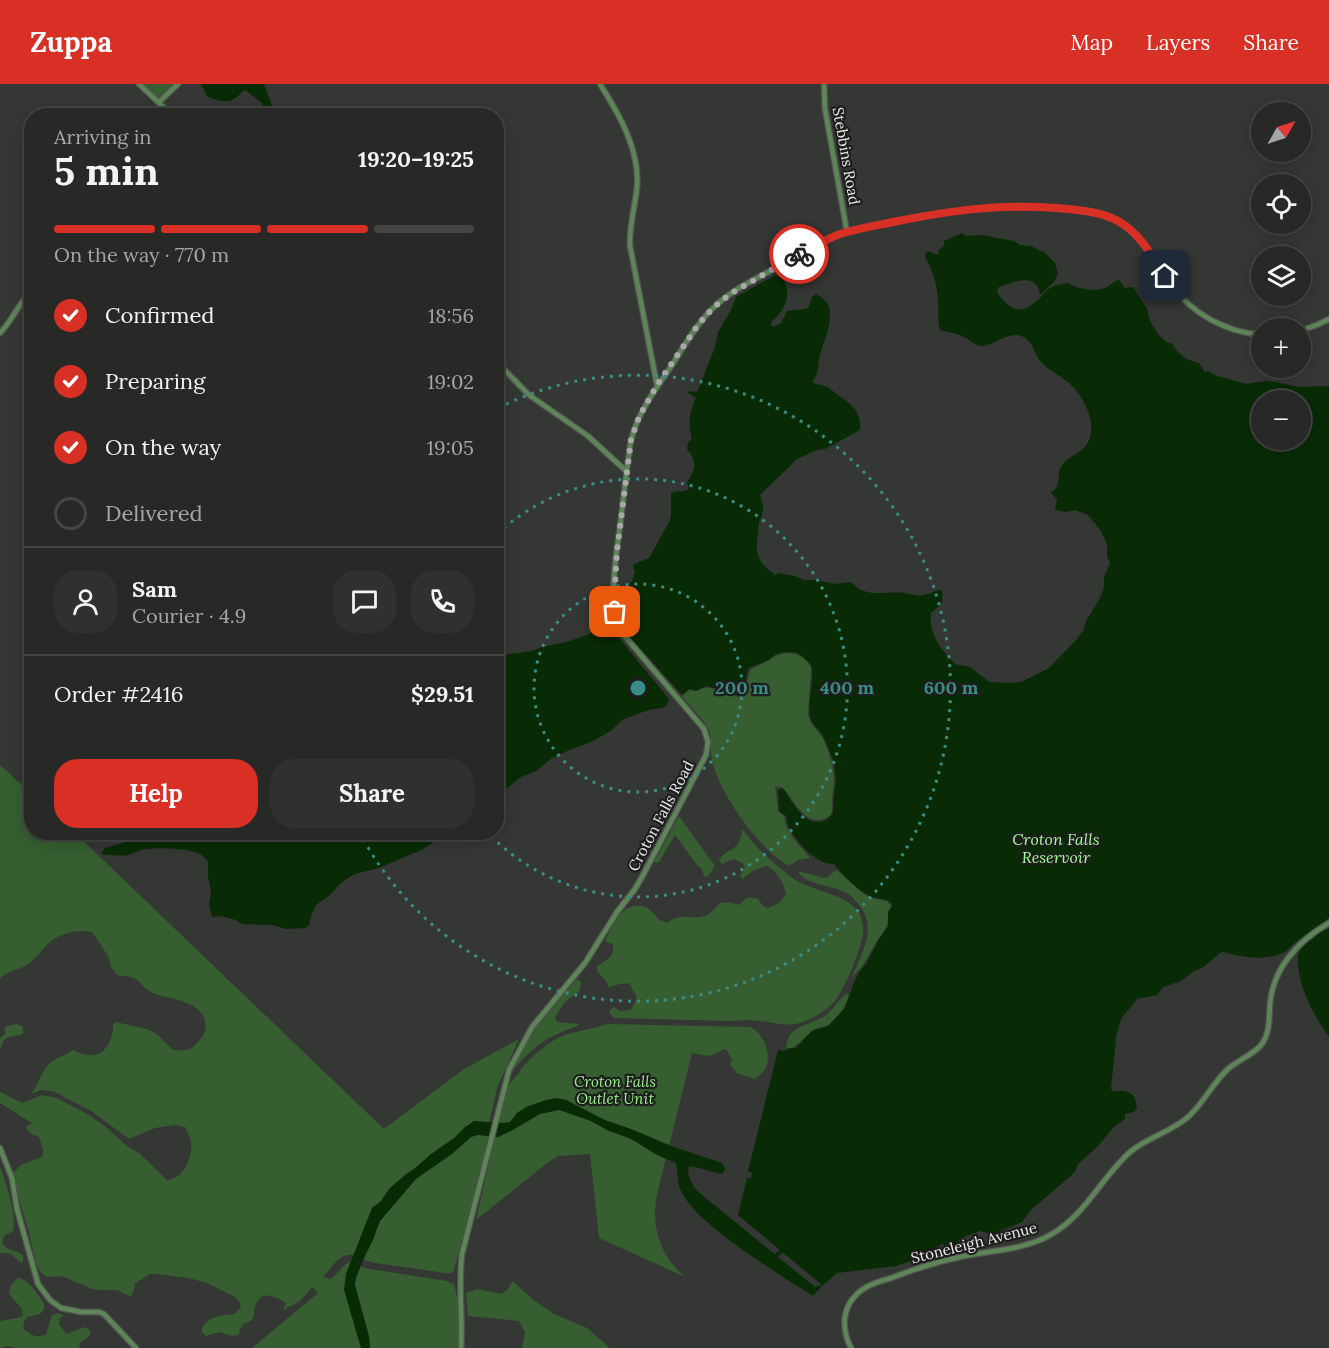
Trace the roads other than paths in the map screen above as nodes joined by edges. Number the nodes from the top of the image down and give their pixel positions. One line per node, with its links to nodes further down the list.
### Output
1 (139, 84): 5 (street)
2 (178, 84): 5 (street)
3 (600, 84): 14 (street)
4 (824, 84): 7 (street, Stebbins Road)
5 (159, 102): 6 (street)
6 (165, 108)
7 (847, 232): 12 (street, Croton Falls Road); 14 (street, Croton Falls Road)
8 (24, 299): 11 (street)
9 (1329, 319): 10 (street)
10 (1311, 327)
11 (0, 333)
12 (1251, 334)
13 (504, 369): 15 (street)
14 (657, 385): 15 (street, Croton Falls Road)
15 (627, 472): 19 (street, Croton Falls Road)
16 (1329, 923): 20 (street, Stoneleigh Avenue)
17 (0, 1148): 18 (street)
18 (136, 1348)
19 (460, 1348)
20 (851, 1348)

